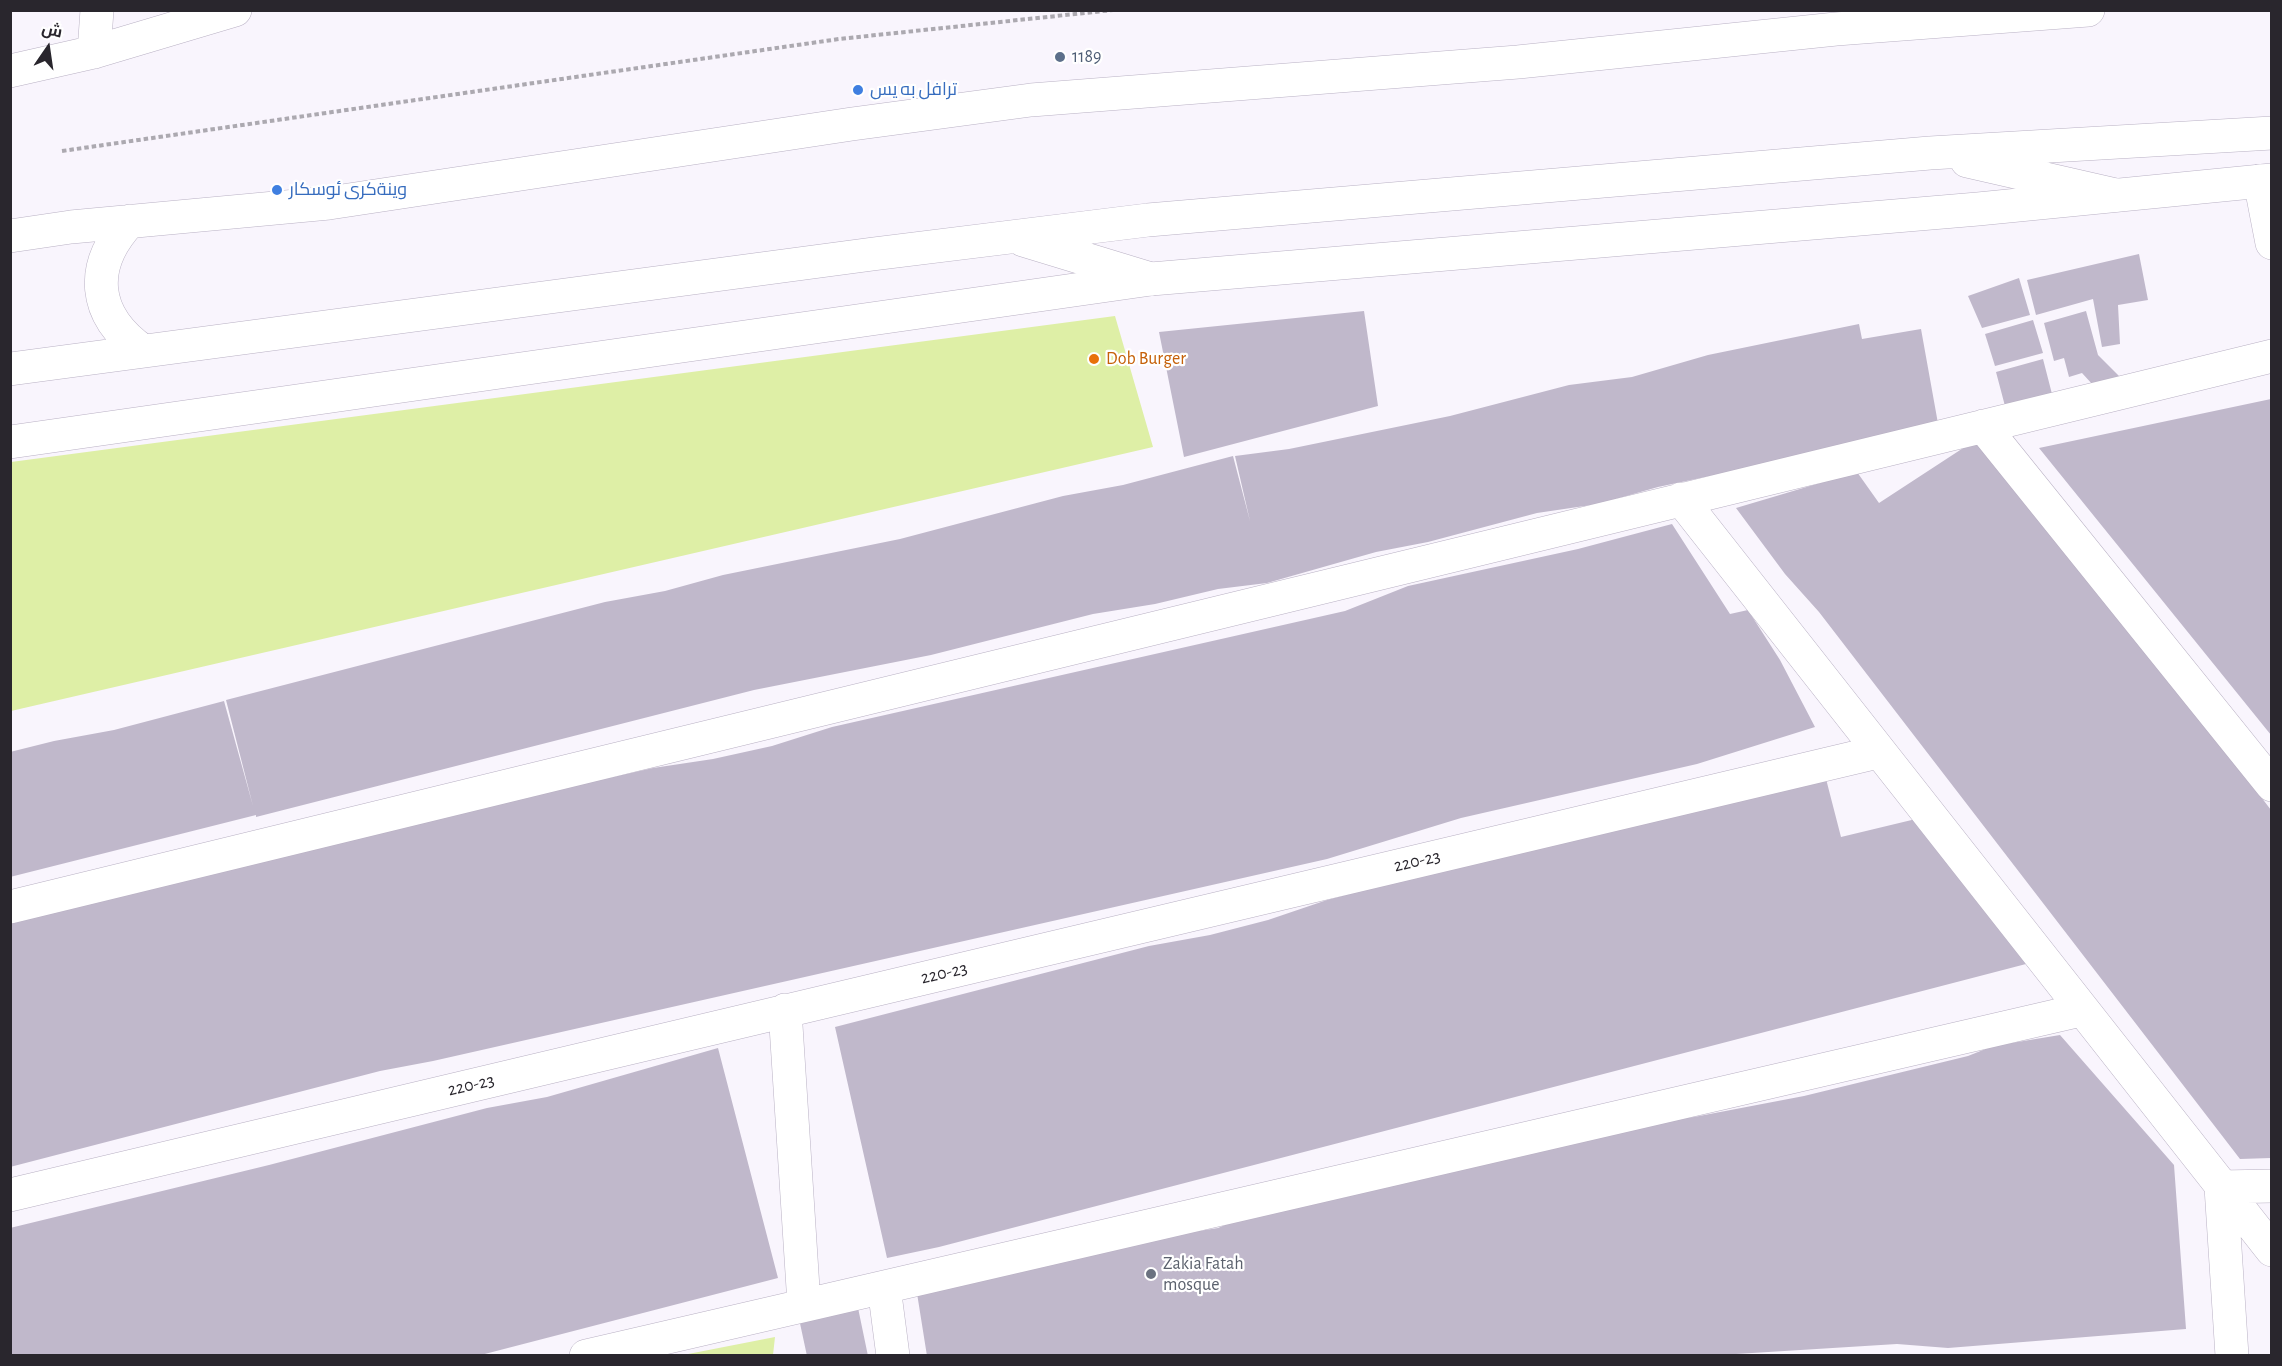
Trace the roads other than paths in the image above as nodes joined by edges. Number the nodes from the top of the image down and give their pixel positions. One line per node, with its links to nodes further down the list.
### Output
1 (96, 10): 6 (main road)
2 (235, 10): 6 (main road)
3 (1902, 10): 5 (main road)
4 (2088, 10): 5 (main road)
5 (1836, 29): 12 (main road)
6 (94, 52): 7 (main road)
7 (10, 71)
8 (2271, 133): 9 (main road)
9 (1930, 153): 11 (main road); 14 (main road)
10 (2268, 186): 11 (main road); 15 (main road)
11 (2116, 195): 16 (main road)
12 (130, 221): 13 (main road); 17 (main road)
13 (10, 236)
14 (1013, 237): 16 (main road); 17 (main road)
15 (2271, 243)
16 (1151, 279): 21 (main road)
17 (143, 351): 19 (main road)
18 (2271, 356): 20 (main road)
19 (10, 369)
20 (1983, 426): 22 (main road); 24 (main road)
21 (10, 442)
22 (1681, 499): 23 (main road); 25 (main road)
23 (1878, 752): 26 (main road, 220-23); 27 (main road)
24 (2271, 785)
25 (10, 907)
26 (784, 1010): 30 (main road, 220-23); 33 (main road)
27 (2081, 1010): 29 (main road); 32 (main road)
28 (2271, 1186): 29 (main road)
29 (2221, 1187): 31 (main road); 36 (main road)
30 (10, 1195)
31 (2271, 1250)
32 (884, 1287): 33 (main road); 35 (main road)
33 (804, 1304): 34 (main road)
34 (586, 1356)
35 (893, 1356)
36 (2232, 1356)

